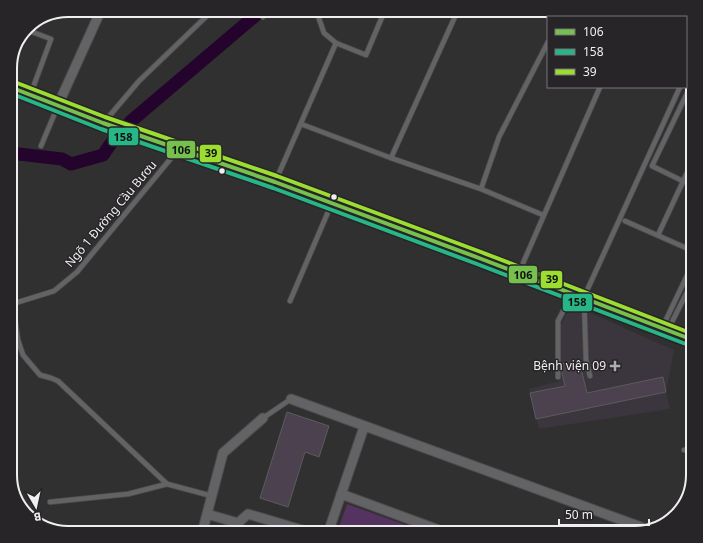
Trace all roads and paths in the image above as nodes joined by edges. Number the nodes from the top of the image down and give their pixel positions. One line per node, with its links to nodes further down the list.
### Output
1 (98, 17): 14 (street)
2 (206, 17): 15 (lane)
3 (318, 17): 7 (lane)
4 (382, 17): 7 (lane)
5 (455, 17): 19 (lane)
6 (32, 32): 12 (lane)
7 (336, 43): 16 (lane)
8 (547, 44): 24 (lane)
9 (600, 88): 26 (lane)
10 (680, 88): 33 (lane)
11 (17, 89): 12 (main road)
12 (30, 94): 14 (main road)
13 (686, 95): 21 (lane)
14 (58, 105): 15 (main road); 17 (lane)
15 (104, 123): 18 (main road)
16 (301, 124): 19 (lane); 22 (lane)
17 (41, 146)
18 (178, 149): 22 (main road); 34 (lane, Ngõ 1 Đường Cầu Bươu)
19 (391, 158): 24 (lane)
20 (686, 173): 21 (lane)
21 (682, 181): 23 (lane); 28 (lane)
22 (275, 182): 25 (main road)
23 (686, 183)
24 (481, 189): 26 (lane)
25 (332, 204): 30 (main road); 35 (lane)
26 (543, 215): 30 (lane)
27 (625, 221): 28 (lane)
28 (658, 235): 29 (lane)
29 (686, 248)
30 (519, 273): 33 (main road)
31 (686, 280): 36 (lane)
32 (686, 292): 36 (lane)
33 (579, 295): 36 (main road); 39 (lane); 40 (lane)
34 (17, 301)
35 (290, 301)
36 (665, 329): 38 (main road)
37 (17, 335): 44 (lane)
38 (686, 337)
39 (590, 376)
40 (558, 377)
41 (291, 400): 42 (lane); 43 (street)
42 (264, 418): 46 (street)
43 (364, 427): 45 (street); 55 (street)
44 (168, 484): 46 (lane); 47 (lane)
45 (341, 494): 53 (street); 54 (street)
46 (212, 496): 48 (street)
47 (50, 502)
48 (207, 514): 49 (street); 50 (street)
49 (238, 523): 51 (street); 52 (street)
50 (204, 526)
51 (239, 526)
52 (288, 526)
53 (330, 526)
54 (428, 526)
55 (637, 526)

